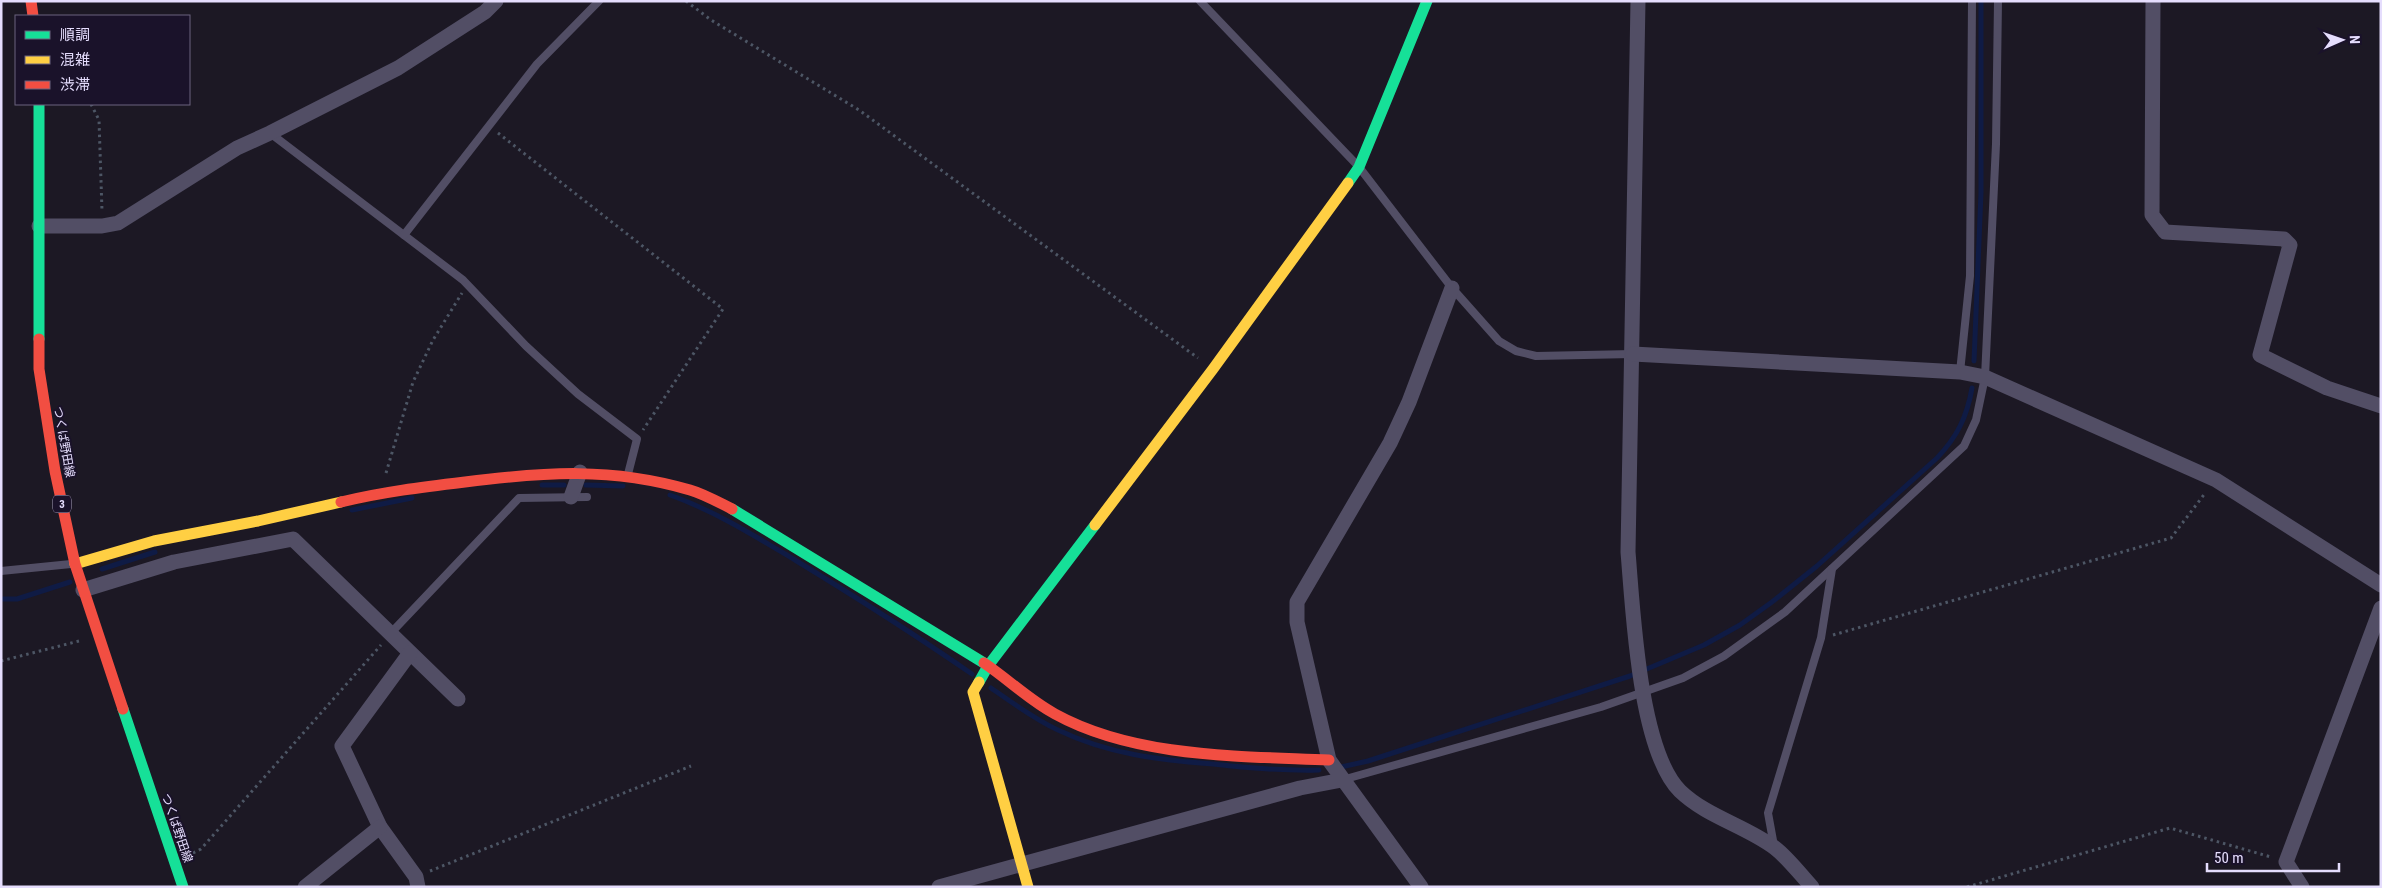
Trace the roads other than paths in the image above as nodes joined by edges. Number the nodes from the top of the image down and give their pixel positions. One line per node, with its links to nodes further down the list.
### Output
1 (31, 1): 10 (street)
2 (496, 1): 12 (street)
3 (598, 1): 15 (lane)
4 (1200, 1): 13 (lane)
5 (1427, 1): 13 (street)
6 (1638, 1): 17 (street)
7 (1972, 1): 18 (lane)
8 (1998, 1): 19 (lane)
9 (2153, 1): 20 (street)
10 (33, 15)
11 (38, 105): 14 (street, つくば野田線 / 3)
12 (270, 134): 14 (street); 15 (lane)
13 (1359, 167): 16 (lane); 33 (street)
14 (39, 226): 25 (street, つくば野田線 / 3)
15 (404, 235): 22 (lane)
16 (1452, 288): 17 (lane); 36 (street)
17 (1633, 354): 18 (street); 34 (street)
18 (1960, 372): 19 (street)
19 (1985, 377): 26 (lane); 28 (street)
20 (2381, 406)
21 (580, 472): 22 (street); 23 (street); 25 (street)
22 (627, 476): 33 (street)
23 (571, 497): 24 (lane); 31 (lane)
24 (587, 497)
25 (75, 564): 27 (lane); 29 (street, つくば野田線 / 3)
26 (1832, 569): 34 (lane); 39 (lane)
27 (1, 571)
28 (2381, 585)
29 (82, 590): 31 (street); 42 (street, つくば野田線 / 3)
30 (2381, 608): 48 (street)
31 (390, 635): 32 (street)
32 (410, 653): 35 (street); 38 (street)
33 (988, 666): 36 (street); 40 (street)
34 (1643, 692): 37 (lane); 39 (street)
35 (458, 699)
36 (1329, 760): 37 (street)
37 (1342, 780): 40 (street); 46 (street)
38 (380, 827): 41 (street); 43 (street)
39 (1775, 848): 47 (street)
40 (1021, 863): 44 (street); 45 (street)
41 (417, 882)
42 (183, 887)
43 (305, 887)
44 (939, 887)
45 (1028, 887)
46 (1421, 887)
47 (1812, 887)
48 (2302, 887)

